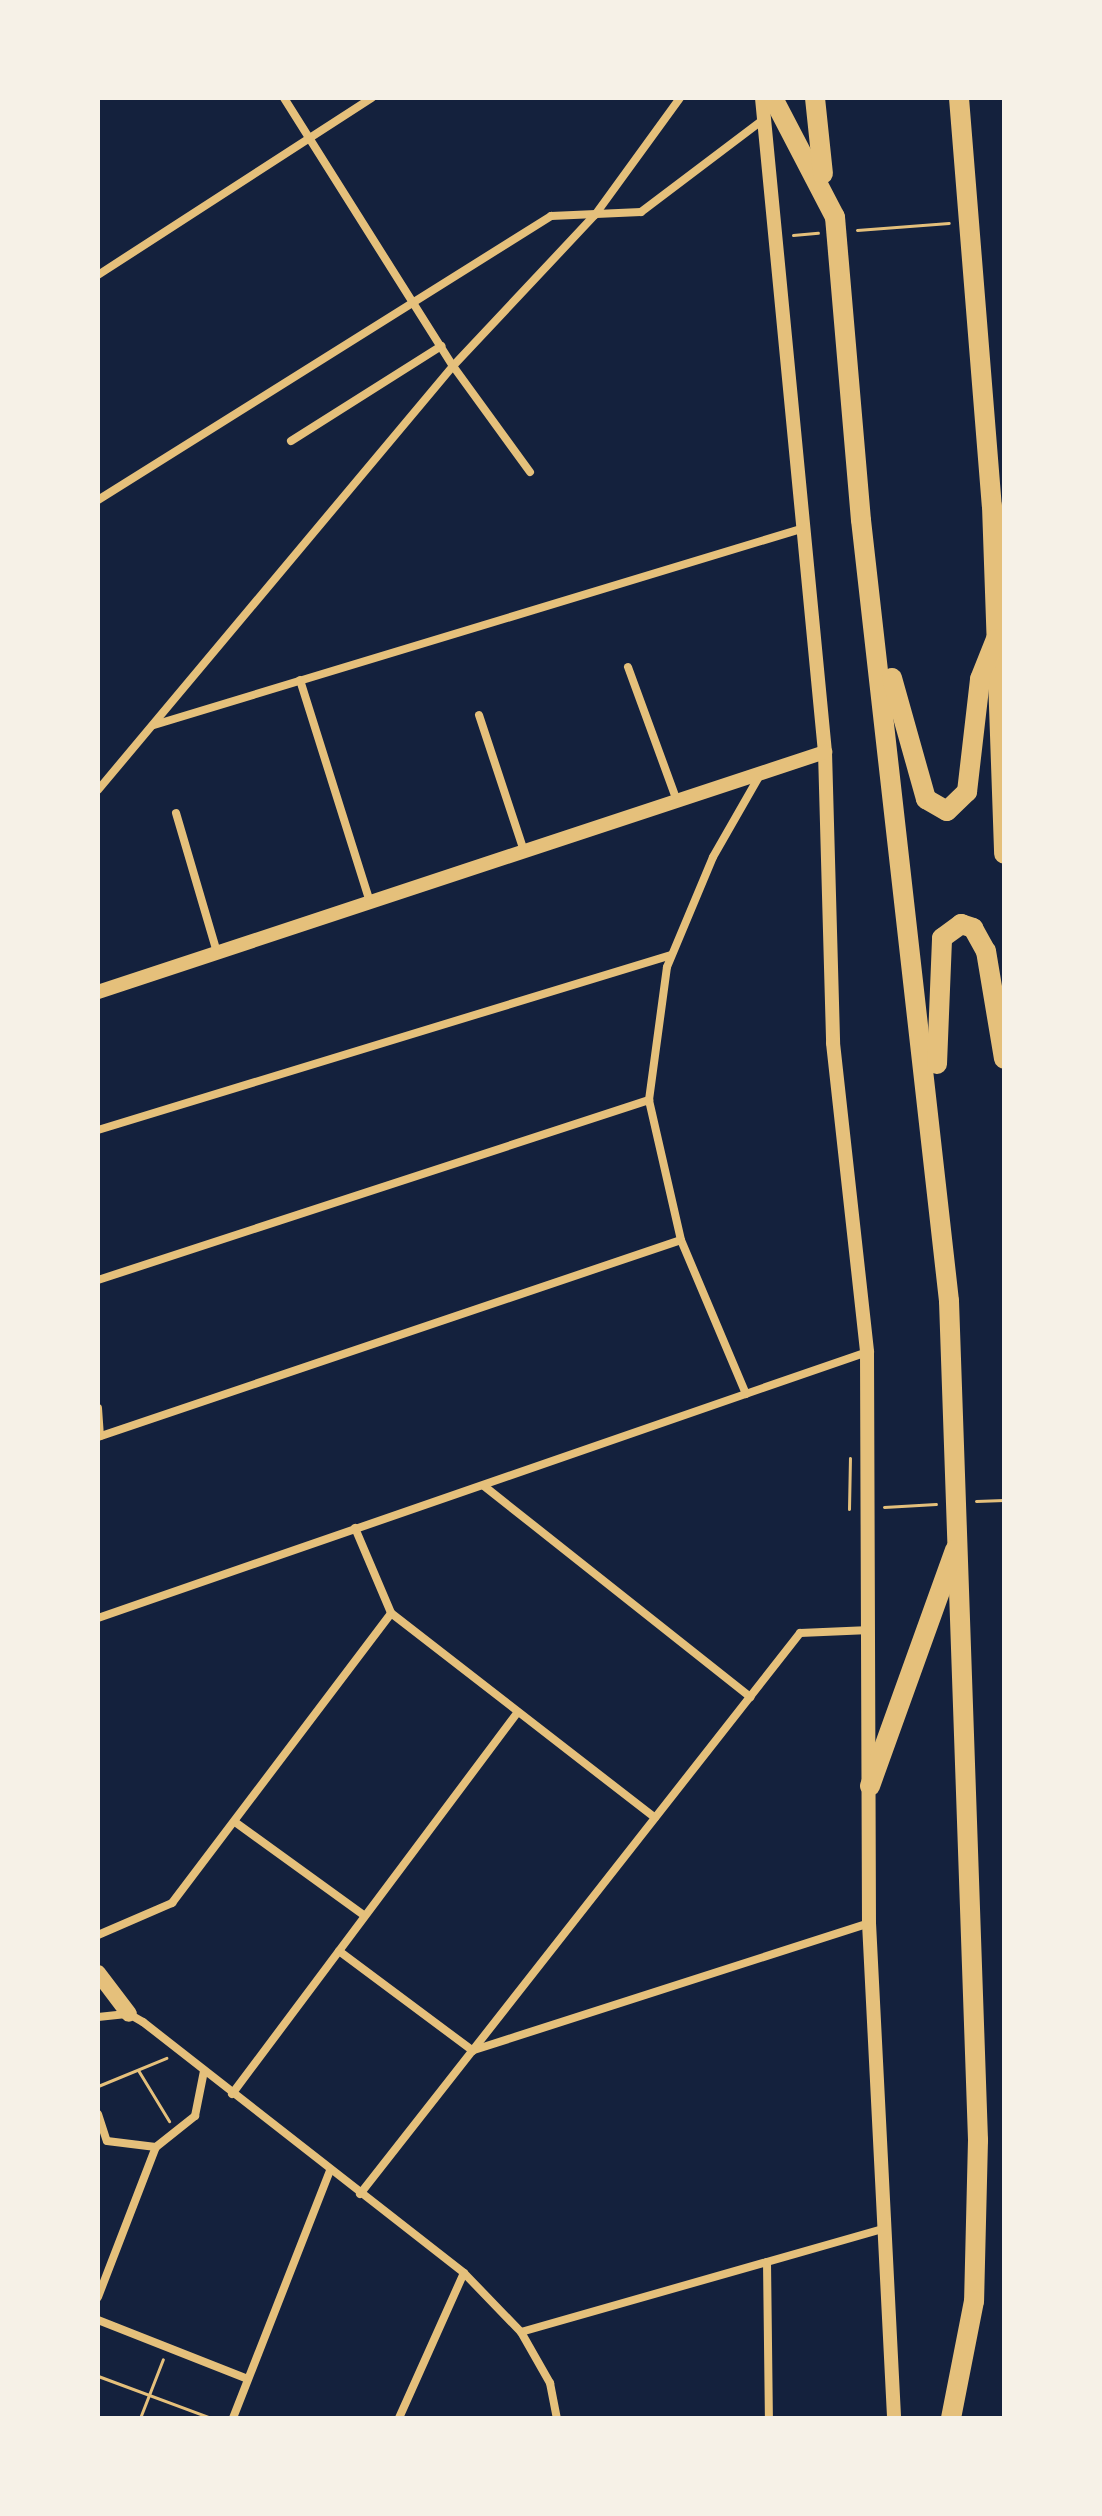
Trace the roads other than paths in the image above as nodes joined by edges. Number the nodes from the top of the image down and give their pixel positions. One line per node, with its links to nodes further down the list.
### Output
1 (284, 98): 7 (street)
2 (372, 98): 7 (street)
3 (680, 98): 9 (street)
4 (815, 98): 8 (highway)
5 (959, 98): 19 (highway)
6 (769, 105): 8 (highway); 9 (street); 17 (street)
7 (310, 139): 10 (street); 11 (street)
8 (824, 184): 18 (highway)
9 (595, 215): 11 (street); 13 (street)
10 (98, 275)
11 (411, 299): 12 (street); 16 (street)
12 (441, 346): 13 (street); 14 (street)
13 (453, 366): 15 (street); 23 (street)
14 (291, 441)
15 (530, 472)
16 (98, 500)
17 (804, 527): 21 (street); 24 (street)
18 (869, 585): 19 (highway); 38 (highway)
19 (999, 632): 30 (highway)
20 (628, 667): 27 (street)
21 (300, 680): 23 (street); 31 (street)
22 (479, 715): 29 (street)
23 (152, 725): 26 (street)
24 (825, 752): 25 (street); 41 (street)
25 (762, 773): 27 (street); 33 (street)
26 (98, 790)
27 (677, 801): 29 (street)
28 (176, 813): 32 (street)
29 (524, 851): 31 (street)
30 (1004, 854)
31 (370, 902): 32 (street)
32 (217, 952): 34 (street)
33 (671, 955): 36 (street); 37 (street)
34 (98, 992)
35 (1004, 1059): 38 (highway)
36 (649, 1100): 39 (street); 40 (street)
37 (98, 1130)
38 (933, 1133): 47 (highway)
39 (681, 1240): 42 (street); 44 (street)
40 (98, 1280)
41 (867, 1352): 42 (street); 50 (street)
42 (746, 1394): 45 (street)
43 (98, 1408): 44 (street)
44 (99, 1436)
45 (484, 1486): 46 (street); 51 (street)
46 (355, 1528): 48 (street); 49 (street)
47 (959, 1539): 53 (highway); 82 (highway)
48 (391, 1613): 52 (street); 55 (street)
49 (98, 1618)
50 (871, 1630): 51 (street); 53 (street)
51 (750, 1697): 54 (street)
52 (518, 1712): 54 (street); 56 (street)
53 (870, 1786): 57 (street)
54 (655, 1818): 63 (street)
55 (235, 1822): 56 (street); 58 (street)
56 (365, 1916): 59 (street)
57 (869, 1923): 63 (street); 70 (street)
58 (98, 1935)
59 (339, 1951): 63 (street); 65 (street)
60 (98, 1973): 61 (main road)
61 (129, 2014): 62 (street); 64 (street)
62 (98, 2017)
63 (473, 2051): 69 (street)
64 (204, 2071): 65 (street); 67 (street)
65 (232, 2094): 68 (street)
66 (98, 2114): 67 (street)
67 (156, 2147): 73 (street)
68 (330, 2170): 69 (street); 76 (street)
69 (360, 2194): 72 (street)
70 (882, 2229): 71 (street); 81 (street)
71 (767, 2262): 75 (street); 80 (street)
72 (464, 2273): 75 (street); 78 (street)
73 (98, 2297)
74 (98, 2320): 76 (street)
75 (521, 2332): 79 (street)
76 (248, 2379): 77 (street)
77 (233, 2418)
78 (399, 2418)
79 (557, 2418)
80 (769, 2418)
81 (894, 2418)
82 (951, 2418)

